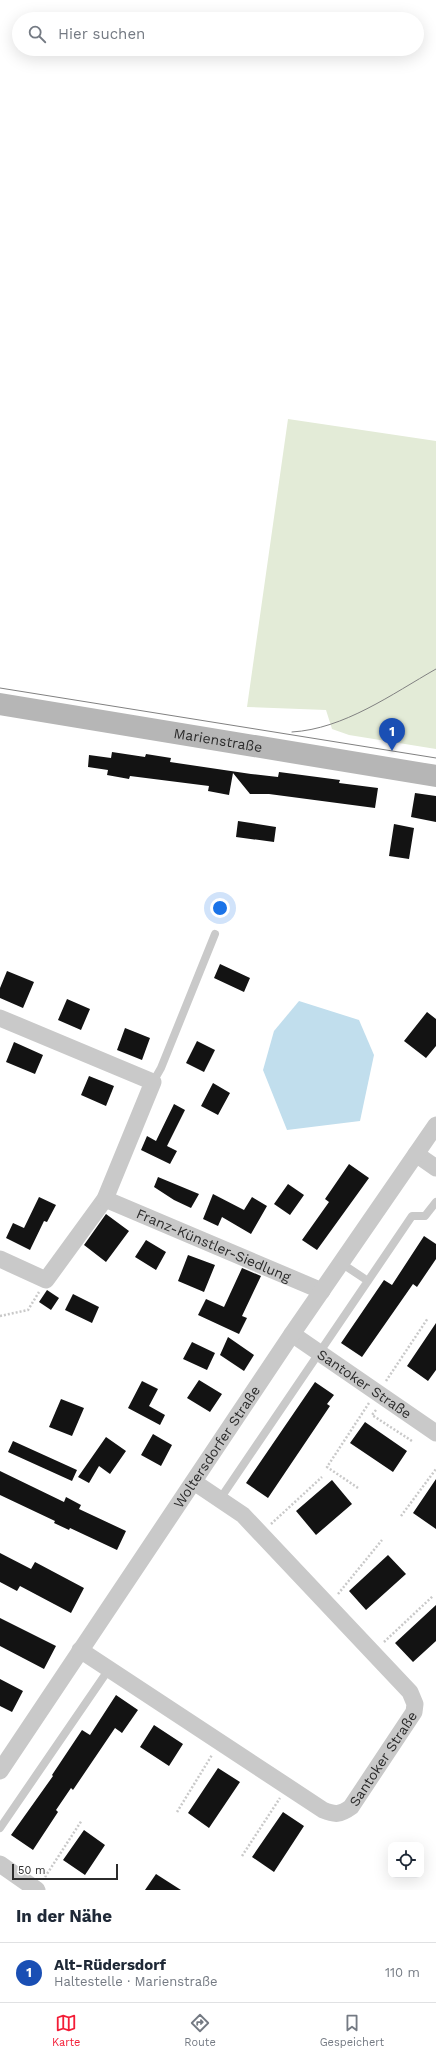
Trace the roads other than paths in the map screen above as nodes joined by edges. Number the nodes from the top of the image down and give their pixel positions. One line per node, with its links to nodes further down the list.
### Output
1 (0, 704): 2 (street, Marienstraße)
2 (436, 776)
3 (215, 934): 5 (lane)
4 (0, 1018): 5 (street)
5 (153, 1082): 9 (street)
6 (436, 1125): 7 (street, Woltersdorfer Straße)
7 (416, 1154): 8 (street); 12 (street, Woltersdorfer Straße)
8 (436, 1168)
9 (105, 1199): 11 (street); 14 (street, Franz-Künstler-Siedlung)
10 (436, 1202): 13 (lane)
11 (0, 1259)
12 (341, 1263): 13 (lane); 14 (street, Woltersdorfer Straße)
13 (368, 1281): 16 (lane)
14 (322, 1291): 15 (street, Woltersdorfer Straße)
15 (292, 1334): 16 (street, Santoker Straße); 18 (street, Woltersdorfer Straße)
16 (320, 1354): 17 (street, Santoker Straße); 19 (lane)
17 (436, 1433)
18 (194, 1482): 19 (street, Santoker Straße); 20 (street, Woltersdorfer Straße)
19 (220, 1499): 21 (street, Santoker Straße)
20 (80, 1650): 21 (street, Santoker Straße); 22 (street, Woltersdorfer Straße)
21 (108, 1669): 23 (lane)
22 (0, 1771)
23 (0, 1828)
24 (0, 1864): 25 (street)
25 (37, 1890)

